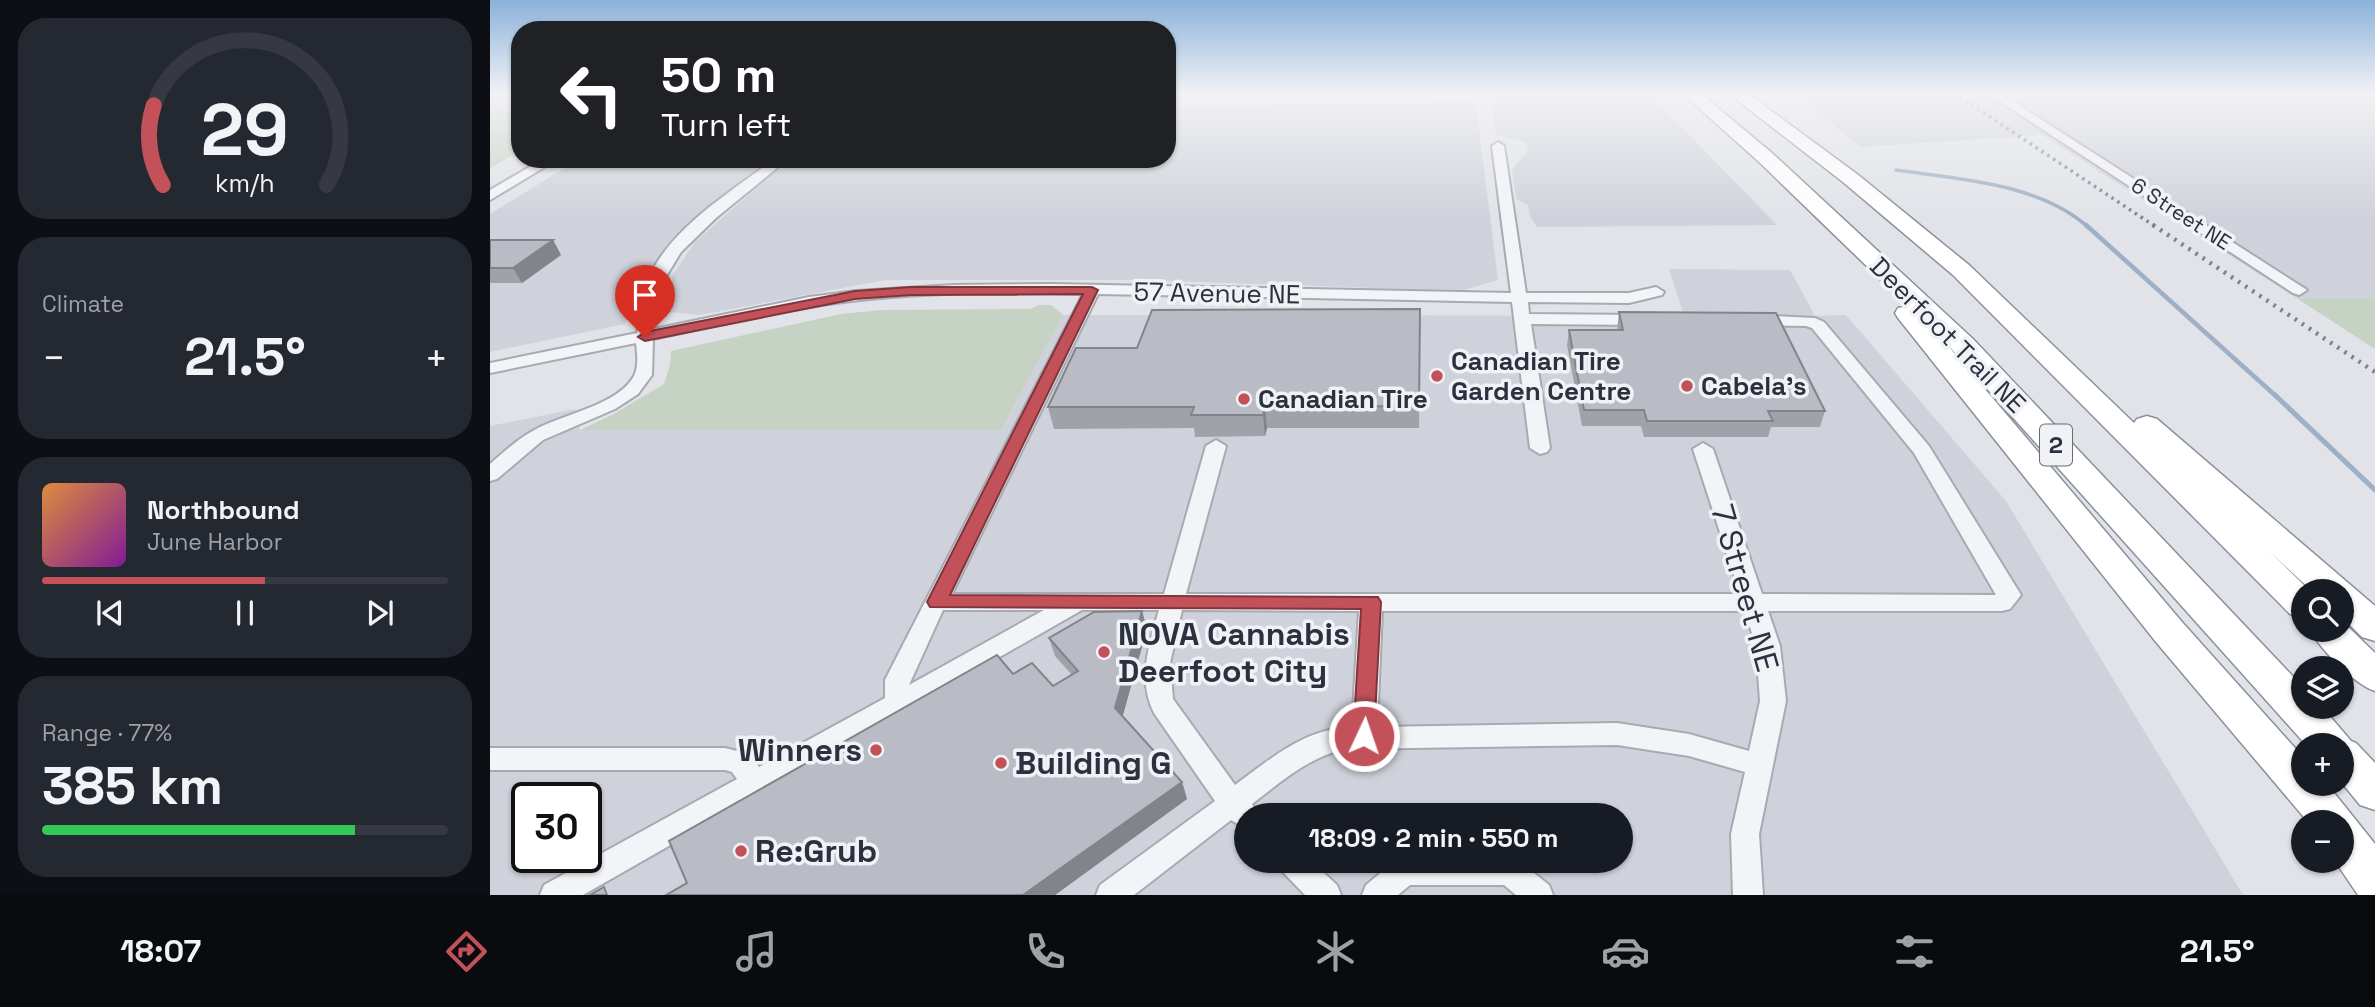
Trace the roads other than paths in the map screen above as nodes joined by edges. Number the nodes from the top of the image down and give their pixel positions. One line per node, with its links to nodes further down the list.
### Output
1 (1739, 135): 7 (highway, Deerfoot Trail NE / 2)
2 (1791, 135): 5 (highway, Deerfoot Trail NE / 2)
3 (1792, 135): 5 (highway)
4 (2057, 135): 11 (street, 6 Street NE)
5 (1804, 145): 18 (highway, Deerfoot Trail NE / 2)
6 (1498, 146): 14 (street)
7 (1765, 157): 36 (highway, Deerfoot Trail NE / 2); 45 (highway)
8 (537, 168): 10 (street)
9 (771, 168): 17 (street)
10 (490, 196)
11 (2299, 289)
12 (1092, 290): 14 (street, 57 Avenue NE); 17 (street, 57 Avenue NE); 27 (street)
13 (1656, 292): 14 (street, 57 Avenue NE)
14 (1521, 308): 15 (street); 21 (street)
15 (1672, 320)
16 (1727, 320): 26 (street)
17 (645, 337): 19 (street, 57 Avenue NE); 23 (street)
18 (2041, 347): 24 (highway); 25 (highway, Deerfoot Trail NE / 2)
19 (490, 368)
20 (1216, 446): 29 (street)
21 (1539, 448)
22 (1703, 449): 26 (street, 7 Street NE)
23 (490, 475)
24 (2321, 579)
25 (2291, 593)
26 (1753, 601): 30 (street); 39 (street, 7 Street NE)
27 (937, 602): 28 (street); 35 (street)
28 (1078, 602): 29 (street); 35 (street)
29 (1172, 602): 30 (street); 43 (street)
30 (1371, 602): 37 (street)
31 (2354, 607): 32 (highway)
32 (2375, 627)
33 (2340, 642): 34 (highway)
34 (2375, 676)
35 (899, 702): 41 (street)
36 (2321, 733)
37 (1364, 736): 39 (street); 44 (street)
38 (490, 759): 41 (street)
39 (1760, 765): 57 (street, 7 Street NE)
40 (2354, 768): 42 (highway)
41 (754, 783): 52 (street)
42 (2375, 792)
43 (1234, 803)
44 (1246, 803)
45 (2322, 810)
46 (1234, 813): 53 (street)
47 (2354, 848): 50 (highway)
48 (2354, 851): 51 (highway)
49 (1303, 873): 54 (street)
50 (2375, 873)
51 (2375, 881)
52 (555, 895)
53 (1111, 895)
54 (1326, 895)
55 (1377, 895): 56 (street)
56 (1538, 895)
57 (1748, 895)

